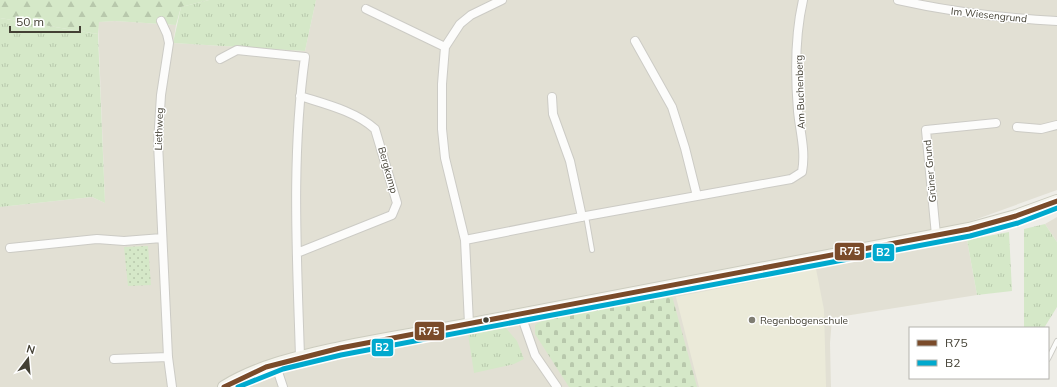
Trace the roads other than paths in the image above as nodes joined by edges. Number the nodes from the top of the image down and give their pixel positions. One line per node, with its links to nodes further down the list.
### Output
1 (502, 0): 8 (street)
2 (802, 0): 15 (street, Am Buchenberg)
3 (898, 0): 6 (street, Im Wiesengrund)
4 (366, 9): 8 (street)
5 (161, 21): 19 (street, Liethweg)
6 (1057, 21)
7 (635, 41): 15 (street)
8 (445, 47): 20 (street)
9 (220, 59): 10 (street)
10 (300, 96): 23 (street); 23 (street, Bergkamp)
11 (552, 97): 17 (street)
12 (996, 123): 18 (street, Grüner Grund)
13 (1057, 125): 14 (street)
14 (1017, 127)
15 (697, 196): 17 (street, Am Buchenberg)
16 (1057, 202): 18 (main road)
17 (584, 216): 20 (street, Am Buchenberg); 22 (lane)
18 (936, 235): 24 (main road)
19 (162, 238): 21 (street); 27 (street, Liethweg)
20 (465, 240): 25 (street)
21 (10, 248)
22 (592, 250)
23 (297, 253): 28 (street)
24 (521, 315): 25 (main road); 35 (street)
25 (469, 324): 28 (main road)
26 (1057, 342): 29 (lane)
27 (168, 357): 30 (street); 32 (street, Liethweg)
28 (300, 357): 31 (main road)
29 (1049, 357)
30 (114, 359)
31 (275, 363): 33 (main road); 34 (street)
32 (172, 387)
33 (224, 387)
34 (283, 387)
35 (557, 387)

